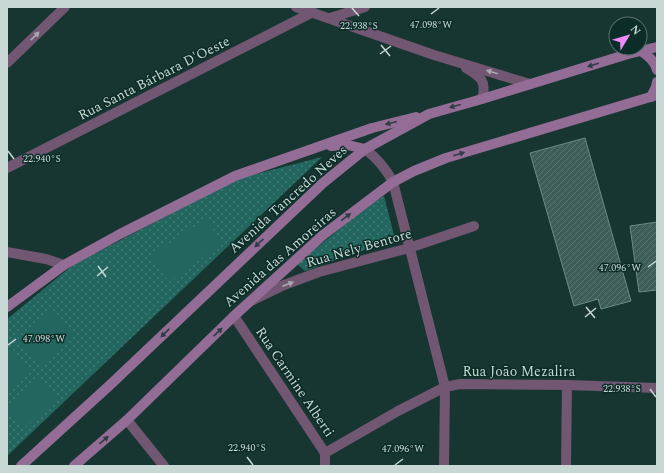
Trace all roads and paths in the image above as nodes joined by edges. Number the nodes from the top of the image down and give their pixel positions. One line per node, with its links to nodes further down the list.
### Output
1 (65, 7): 9 (street, one-way to 1)
2 (296, 7): 4 (street)
3 (365, 7): 5 (street)
4 (313, 12): 5 (street); 18 (street, Rua Santa Bárbara D'Oeste)
5 (330, 18): 8 (street)
6 (648, 55): 10 (main road)
7 (624, 56): 12 (main road, Avenida Tancredo Neves, one-way to 12)
8 (448, 58): 12 (street, one-way to 8); 14 (street)
9 (7, 63)
10 (657, 70)
11 (657, 82): 13 (main road)
12 (530, 84): 14 (main road, Avenida Tancredo Neves)
13 (654, 96): 19 (main road, Avenida das Amoreiras, one-way to 13)
14 (482, 99): 15 (main road, Avenida Tancredo Neves, one-way to 15)
15 (429, 114): 16 (main road, one-way to 16); 17 (main road, Avenida Tancredo Neves)
16 (313, 148): 17 (main road); 23 (main road)
17 (365, 149): 19 (street); 33 (main road, Avenida Tancredo Neves, one-way to 33)
18 (7, 168)
19 (393, 182): 21 (street); 24 (main road, Avenida das Amoreiras, one-way to 19)
20 (474, 226): 21 (street, Rua Nely Bentore)
21 (410, 248): 24 (street, Rua Nely Bentore, one-way to 21); 28 (street)
22 (7, 252): 23 (street)
23 (64, 265): 25 (main road)
24 (253, 300): 26 (main road, Avenida das Amoreiras)
25 (7, 307)
26 (234, 316): 30 (main road, Avenida das Amoreiras, one-way to 26); 31 (street, Rua Carmine Alberti)
27 (567, 385): 28 (street, Rua João Mezalira); 29 (street, Rua João Mezalira); 37 (street)
28 (445, 387): 31 (street, Rua João Mezalira); 36 (street)
29 (657, 388)
30 (127, 420): 32 (main road, Avenida das Amoreiras, one-way to 30); 34 (street)
31 (325, 453): 35 (street, Rua Carmine Alberti)
32 (77, 465)
33 (21, 466)
34 (164, 466)
35 (325, 466)
36 (444, 466)
37 (566, 466)

